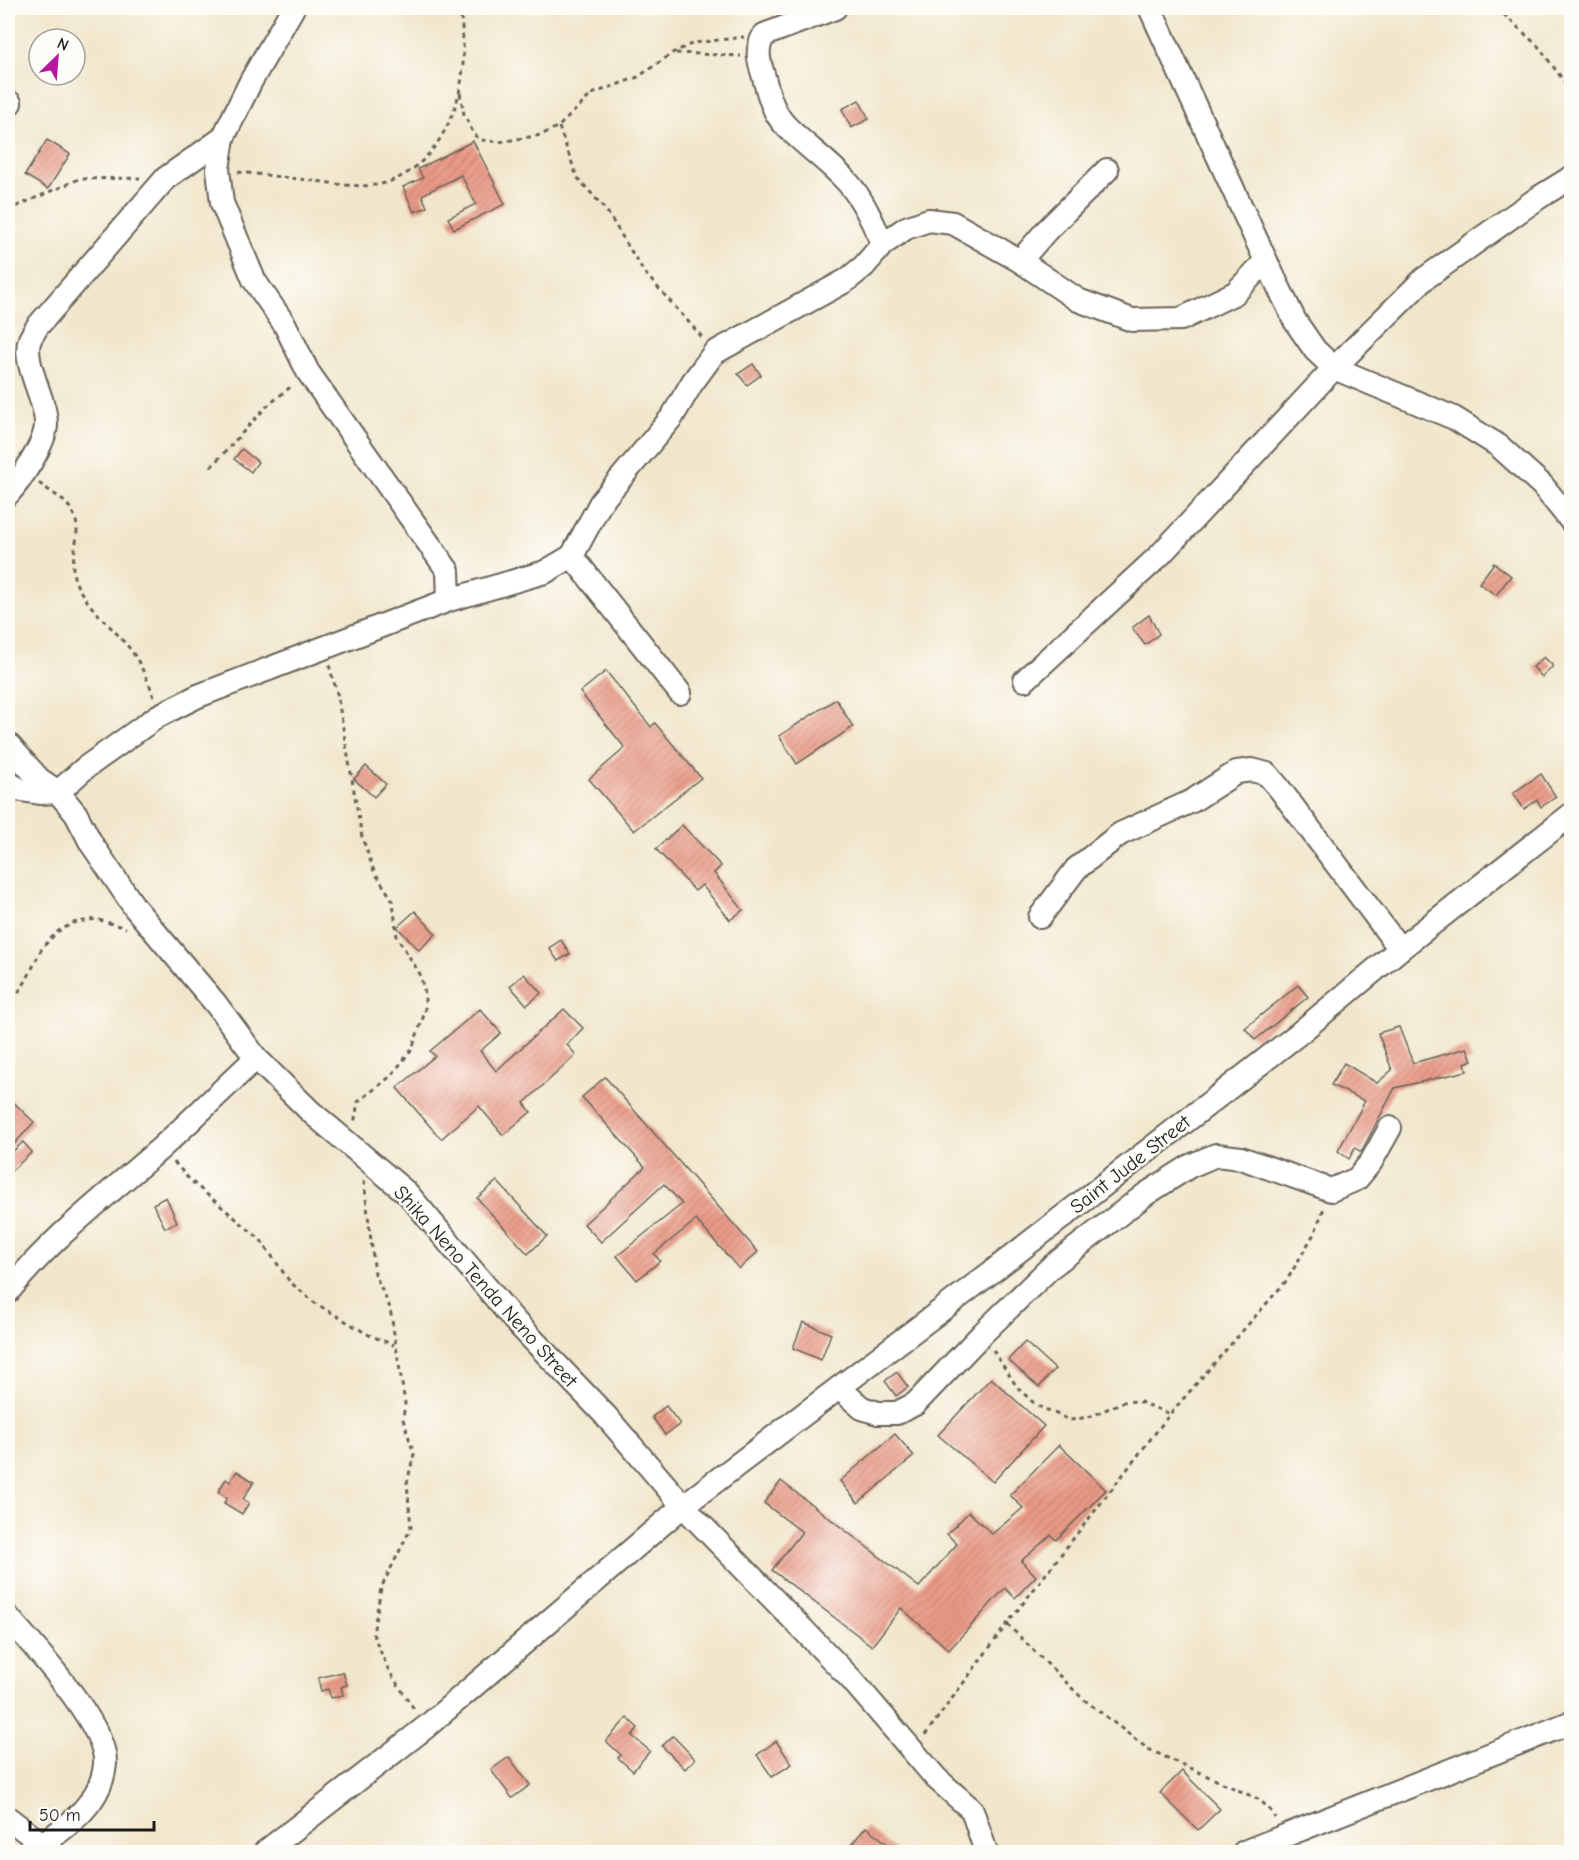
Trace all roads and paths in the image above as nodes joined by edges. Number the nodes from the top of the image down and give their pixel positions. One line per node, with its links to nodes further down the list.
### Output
1 (293, 8): 11 (street)
2 (460, 8): 8 (path)
3 (835, 8): 6 (street)
4 (1150, 8): 19 (street)
5 (1497, 8): 9 (path)
6 (761, 46): 7 (path); 7 (path); 17 (street)
7 (674, 52): 10 (path)
8 (460, 91): 10 (path); 12 (path)
9 (1572, 92)
10 (559, 126): 20 (path)
11 (223, 138): 12 (street); 15 (street)
12 (218, 169): 22 (street)
13 (1107, 170): 18 (street)
14 (1572, 177): 21 (street)
15 (166, 178): 16 (path); 24 (street)
16 (8, 210)
17 (883, 244): 18 (street); 20 (street)
18 (1020, 261): 19 (street)
19 (1266, 261): 21 (street)
20 (714, 353): 27 (street)
21 (1334, 368): 26 (street); 30 (street)
22 (308, 372): 23 (path); 28 (street)
23 (211, 467)
24 (23, 471): 25 (street); 32 (path)
25 (8, 495)
26 (1572, 522)
27 (572, 556): 28 (street); 31 (street)
28 (449, 600): 29 (street)
29 (325, 649): 32 (street); 43 (path)
30 (1025, 680)
31 (680, 693)
32 (158, 716): 36 (street)
33 (8, 728): 36 (street)
34 (8, 744): 36 (street, Shika Neno Tenda Neno Street)
35 (8, 783): 36 (street)
36 (61, 790): 42 (street, Shika Neno Tenda Neno Street)
37 (1572, 814): 40 (street, Saint Jude Street)
38 (1040, 917): 40 (street)
39 (135, 932): 41 (path)
40 (1400, 949): 51 (street, Saint Jude Street)
41 (8, 1006)
42 (256, 1058): 45 (street); 46 (street, Shika Neno Tenda Neno Street)
43 (354, 1125)
44 (1390, 1128): 47 (street)
45 (161, 1147): 48 (street); 50 (path)
46 (360, 1154): 50 (path); 53 (street, Shika Neno Tenda Neno Street)
47 (1331, 1190): 49 (street); 52 (path)
48 (8, 1292)
49 (983, 1333): 51 (street); 52 (path)
50 (395, 1346): 57 (path)
51 (839, 1388): 53 (street, Saint Jude Street)
52 (1170, 1414): 55 (path)
53 (683, 1506): 57 (street, Saint Jude Street); 58 (street, Shika Neno Tenda Neno Street)
54 (8, 1617): 61 (street)
55 (1007, 1624): 58 (path); 60 (path)
56 (1572, 1722): 60 (street)
57 (426, 1727): 62 (street, Saint Jude Street)
58 (915, 1752): 63 (street, Shika Neno Tenda Neno Street)
59 (8, 1818): 61 (street)
60 (1283, 1836): 64 (street)
61 (47, 1848)
62 (265, 1852)
63 (986, 1852)
64 (1244, 1852)

